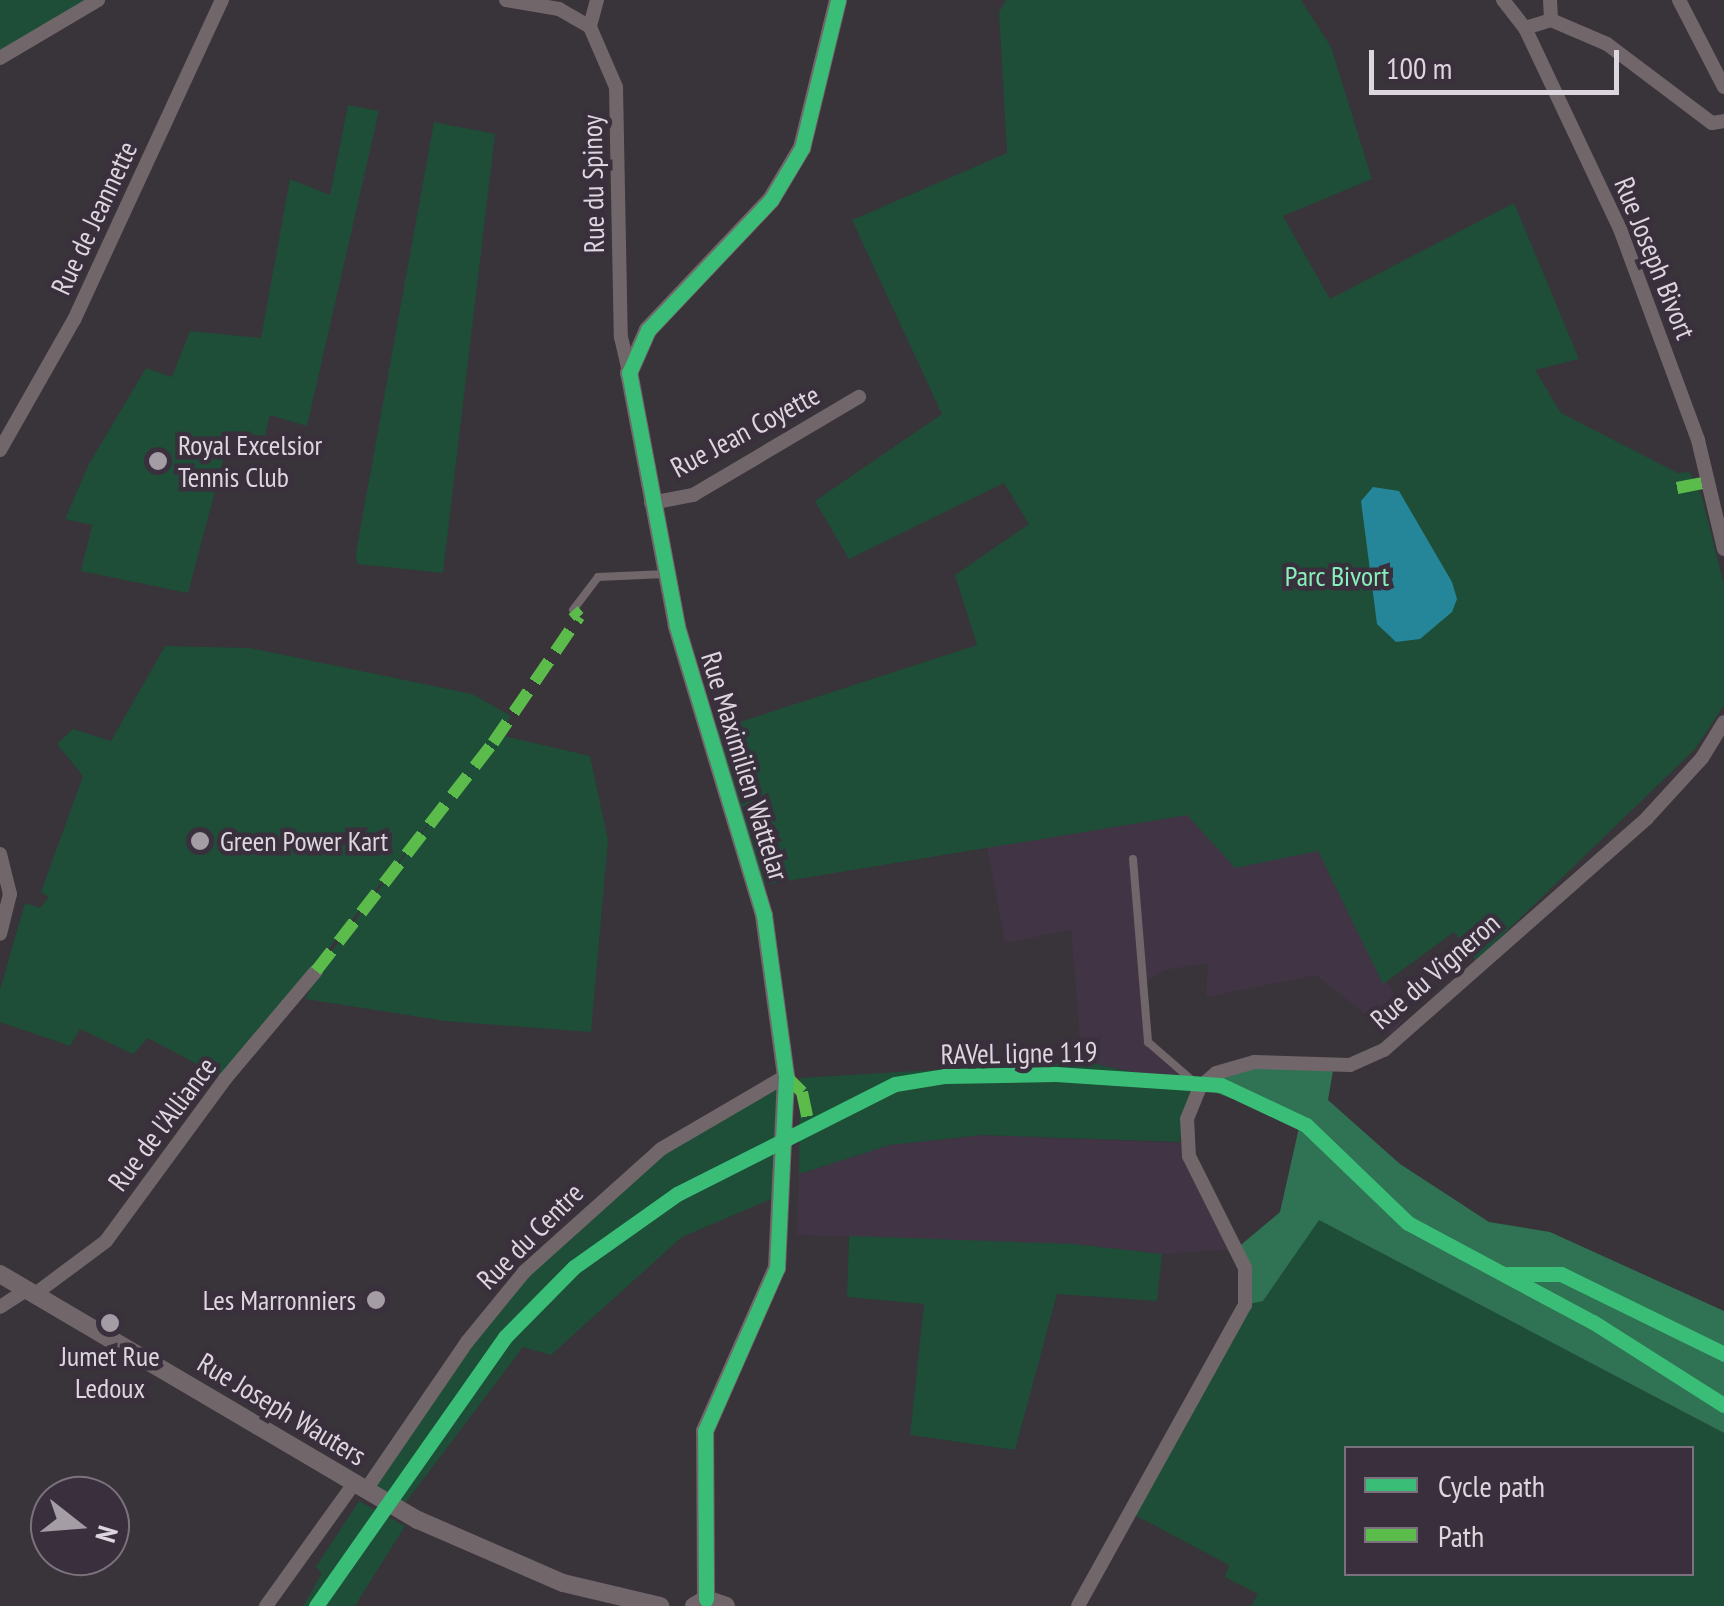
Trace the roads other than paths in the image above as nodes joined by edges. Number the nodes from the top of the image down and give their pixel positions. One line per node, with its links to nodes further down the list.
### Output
1 (98, 0): 12 (street)
2 (222, 0): 17 (street, Rue de Jeannette)
3 (506, 0): 10 (street)
4 (597, 0): 10 (street)
5 (838, 0): 15 (street)
6 (1504, 0): 11 (street, Rue Joseph Bivort)
7 (1550, 0): 9 (street)
8 (1679, 0): 13 (street)
9 (1552, 20): 11 (street); 14 (street)
10 (590, 28): 15 (street, Rue du Spinoy)
11 (1525, 28): 19 (street, Rue Joseph Bivort)
12 (0, 58)
13 (1724, 86)
14 (1724, 121)
15 (630, 372): 18 (street, Rue Maximilien Wattelar)
16 (859, 397): 18 (street, Rue Jean Coyette)
17 (0, 450)
18 (651, 503): 20 (street, Rue Maximilien Wattelar)
19 (1724, 548)
20 (666, 574): 21 (lane); 27 (street, Rue Maximilien Wattelar)
21 (573, 610)
22 (1724, 722): 28 (street, Rue du Vigneron)
23 (0, 854): 25 (street)
24 (1133, 859): 28 (lane)
25 (0, 934)
26 (316, 971): 30 (street, Rue de l'Alliance)
27 (786, 1076): 32 (street, Rue du Centre); 33 (street, Rue Maximilien Wattelar)
28 (1200, 1086): 37 (street)
29 (0, 1274): 30 (street, Rue Joseph Wauters)
30 (32, 1292): 31 (street, Rue de l'Alliance); 32 (street, Rue Joseph Wauters)
31 (0, 1307)
32 (359, 1488): 34 (street, Rue du Centre); 35 (street, Rue Joseph Wauters)
33 (700, 1602): 36 (street)
34 (266, 1606)
35 (660, 1606)
36 (726, 1606)
37 (1078, 1606)

